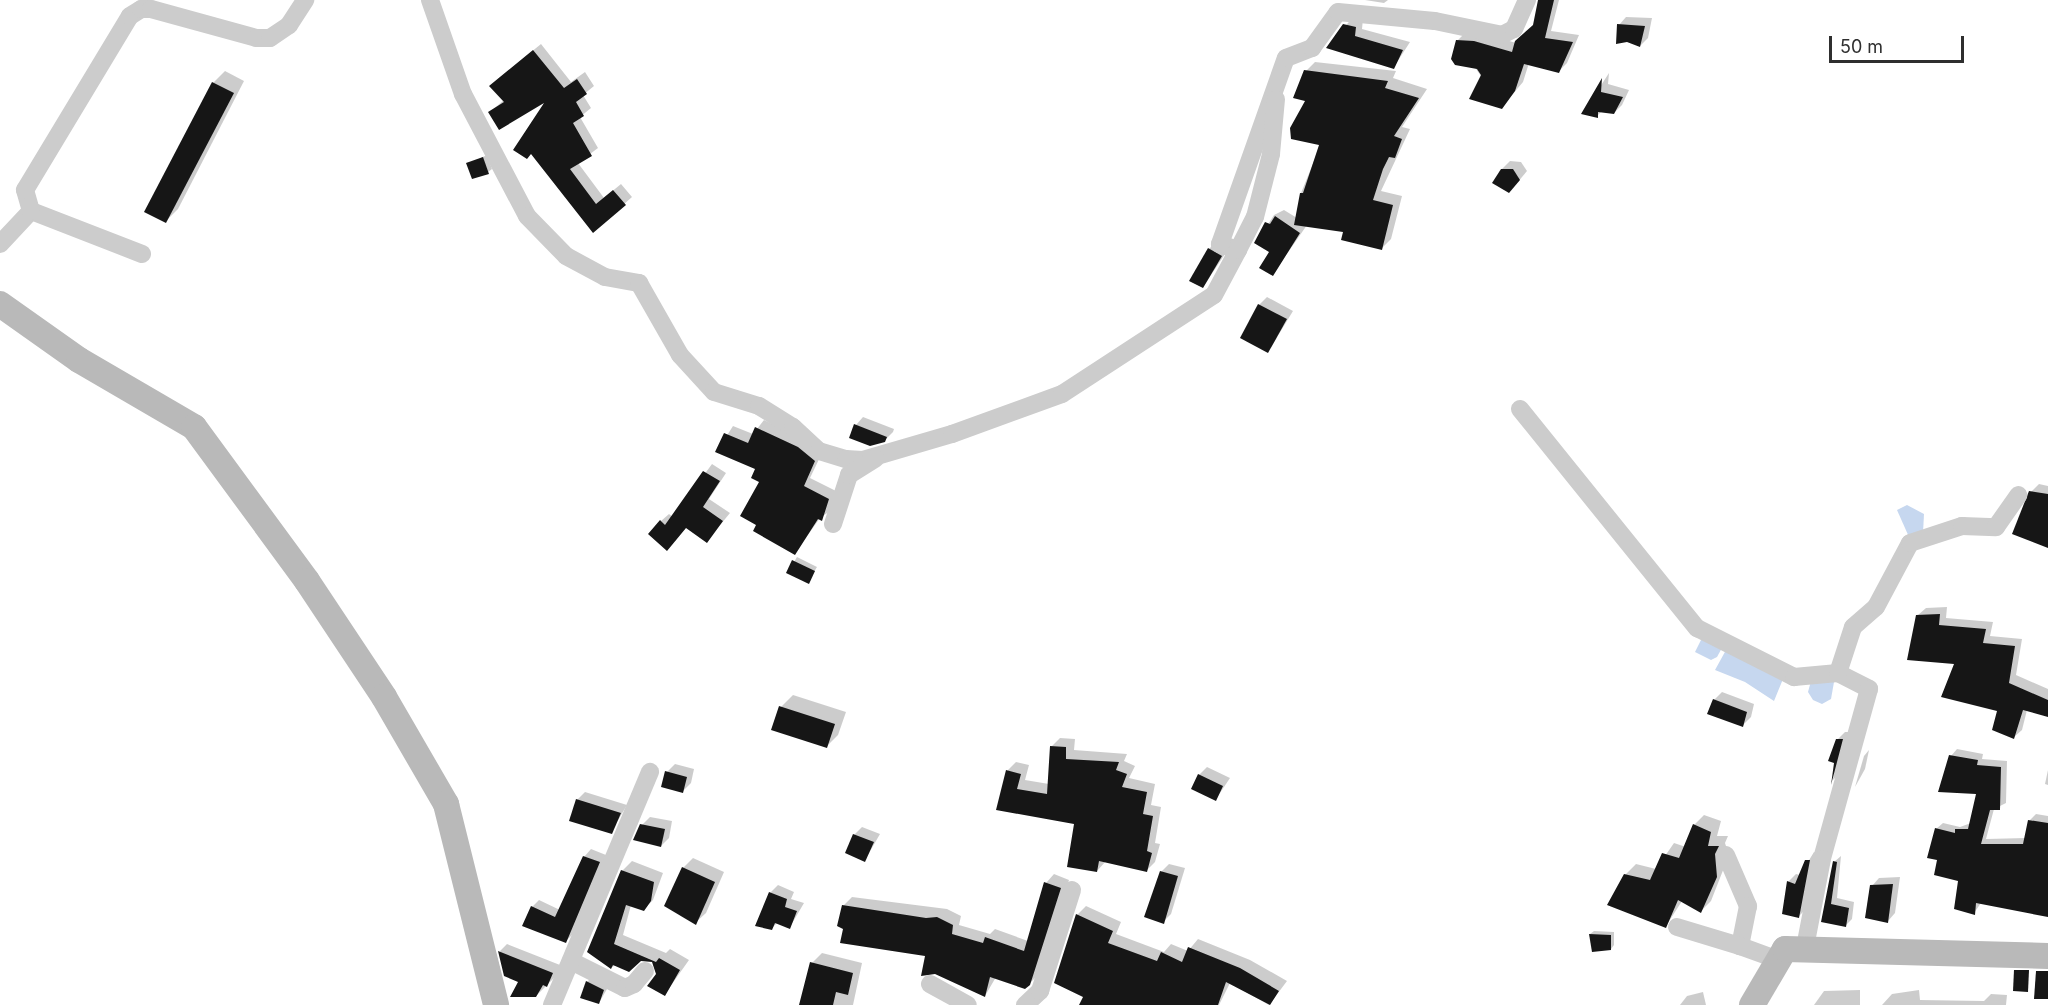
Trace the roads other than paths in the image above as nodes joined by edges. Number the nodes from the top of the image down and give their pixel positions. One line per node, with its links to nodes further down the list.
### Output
1 (305, 0): 4 (street)
2 (430, 0): 9 (street)
3 (1527, 0): 9 (street)
4 (31, 211): 5 (street); 6 (street)
5 (0, 244)
6 (142, 254)
7 (0, 304): 24 (street)
8 (1520, 409): 12 (street)
9 (879, 456): 11 (street)
10 (2018, 495): 12 (street)
11 (832, 524)
12 (1838, 673): 18 (street)
13 (650, 772): 21 (street)
14 (1726, 855): 17 (street)
15 (1072, 890): 27 (street)
16 (1677, 927): 17 (street)
17 (1740, 946): 20 (street)
18 (1805, 947): 19 (street); 20 (street)
19 (2048, 956)
20 (1776, 959): 28 (street)
21 (571, 961): 22 (street); 25 (street)
22 (645, 971)
23 (930, 984): 26 (street)
24 (496, 1005)
25 (552, 1005)
26 (968, 1005)
27 (1025, 1005)
28 (1752, 1005)

